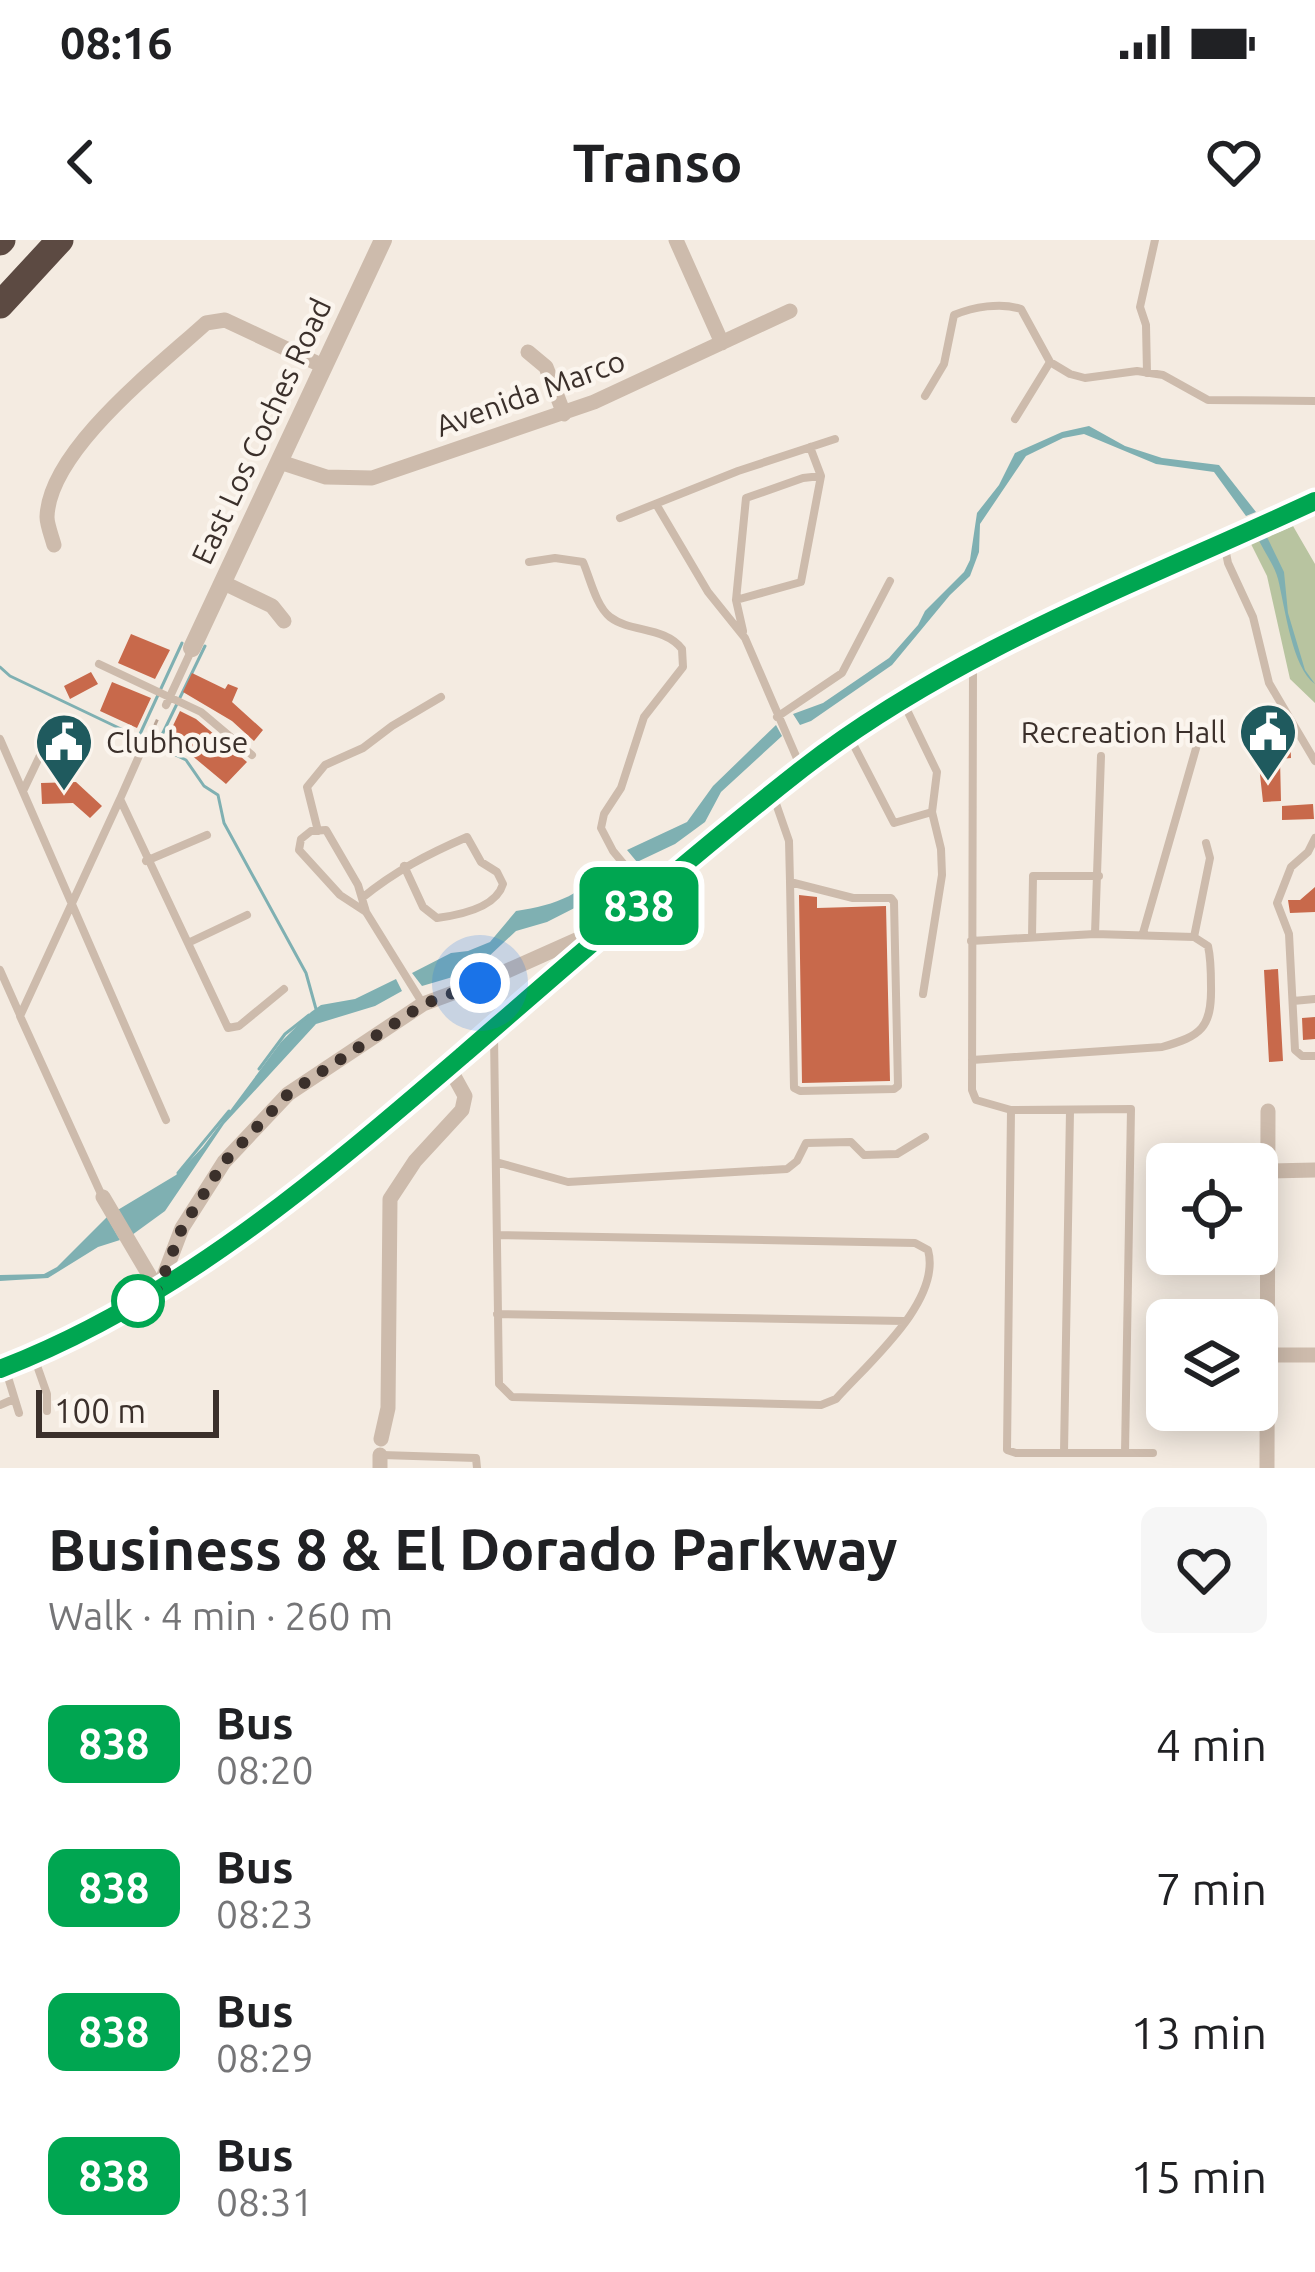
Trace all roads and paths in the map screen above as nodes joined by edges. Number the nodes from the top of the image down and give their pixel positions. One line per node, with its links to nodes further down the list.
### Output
1 (60, 240): 5 (highway)
2 (383, 240): 10 (street, East Los Coches Road)
3 (676, 240): 7 (street)
4 (1155, 240): 11 (lane)
5 (0, 304)
6 (790, 311): 7 (street, Avenida Marco)
7 (722, 343): 14 (street, Avenida Marco)
8 (528, 352): 14 (street)
9 (1050, 362): 11 (lane); 12 (lane); 15 (lane)
10 (323, 366): 18 (street, East Los Coches Road); 23 (street)
11 (1147, 373): 13 (lane)
12 (925, 396)
13 (1315, 401)
14 (564, 414): 18 (street, Avenida Marco)
15 (1015, 419)
16 (835, 439): 17 (lane)
17 (810, 447): 19 (lane); 21 (lane)
18 (280, 462): 27 (street, East Los Coches Road)
19 (821, 476): 28 (lane); 28 (lane)
20 (1315, 501): 24 (main road)
21 (656, 503): 22 (lane); 30 (lane)
22 (620, 518)
23 (54, 545)
24 (1221, 550): 32 (main road); 46 (lane)
25 (529, 562): 61 (lane)
26 (890, 580): 38 (lane)
27 (224, 583): 29 (street); 31 (street, East Los Coches Road)
28 (736, 600): 30 (lane)
29 (284, 621)
30 (745, 638): 38 (lane)
31 (192, 647): 35 (lane)
32 (973, 660): 36 (main road); 71 (lane)
33 (99, 664): 35 (lane)
34 (441, 698): 52 (lane)
35 (168, 700): 44 (lane)
36 (903, 703): 40 (main road); 51 (lane)
37 (159, 716): 43 (path)
38 (777, 717): 47 (lane)
39 (57, 720): 48 (lane)
40 (850, 736): 47 (main road); 51 (lane)
41 (1198, 738): 67 (lane)
42 (0, 739): 48 (lane)
43 (141, 753): 50 (lane)
44 (253, 755)
45 (1101, 756): 59 (lane)
46 (1315, 761)
47 (802, 770): 49 (main road)
48 (23, 790): 63 (lane)
49 (772, 794): 60 (lane); 61 (main road)
50 (120, 799): 57 (lane); 63 (lane)
51 (932, 812): 75 (lane)
52 (318, 831): 62 (lane); 64 (lane)
53 (206, 835): 57 (lane)
54 (1315, 838): 56 (lane)
55 (1206, 843): 70 (lane)
56 (1312, 851): 77 (lane)
57 (148, 859): 72 (lane)
58 (404, 866): 58 (lane); 62 (lane)
59 (1099, 876): 68 (lane); 69 (lane)
60 (790, 882): 60 (lane)
61 (651, 896): 66 (main road)
62 (362, 898): 64 (lane)
63 (73, 902): 79 (lane); 87 (lane)
64 (366, 912): 78 (lane)
65 (247, 915): 72 (lane)
66 (625, 919): 78 (street); 80 (main road)
67 (1143, 933): 68 (lane); 70 (lane)
68 (1096, 934): 69 (lane)
69 (1032, 937): 71 (lane)
70 (1194, 937): 82 (lane)
71 (971, 941): 82 (lane)
72 (190, 942): 74 (lane)
73 (0, 970): 79 (lane)
74 (284, 989)
75 (922, 994)
76 (1315, 999): 77 (lane)
77 (1292, 1001): 81 (lane)
78 (424, 1004): 95 (street)
79 (20, 1016): 93 (lane)
80 (494, 1028): 83 (main road); 90 (lane)
81 (1313, 1056)
82 (972, 1060): 84 (lane)
83 (449, 1067): 95 (main road); 110 (street)
84 (1011, 1110): 85 (lane); 107 (lane)
85 (1070, 1111): 107 (lane); 108 (lane)
86 (1268, 1111): 89 (street)
87 (166, 1120)
88 (925, 1137): 90 (lane)
89 (1268, 1143)
90 (496, 1162): 94 (lane)
91 (1315, 1170): 92 (street)
92 (1278, 1171)
93 (103, 1197): 95 (street)
94 (497, 1235): 96 (lane); 97 (lane)
95 (158, 1290): 100 (main road)
96 (497, 1314): 97 (lane); 97 (lane)
97 (905, 1321)
98 (1278, 1355): 99 (street)
99 (1315, 1355)
100 (34, 1356): 101 (main road); 104 (lane)
101 (2, 1368): 102 (lane)
102 (14, 1399): 103 (lane); 105 (lane)
103 (0, 1405)
104 (47, 1411)
105 (19, 1413)
106 (1267, 1431): 112 (street)
107 (1064, 1452): 108 (lane)
108 (1125, 1453): 109 (lane)
109 (1153, 1453)
110 (381, 1454): 111 (lane)
111 (477, 1468)
112 (1267, 1468)

